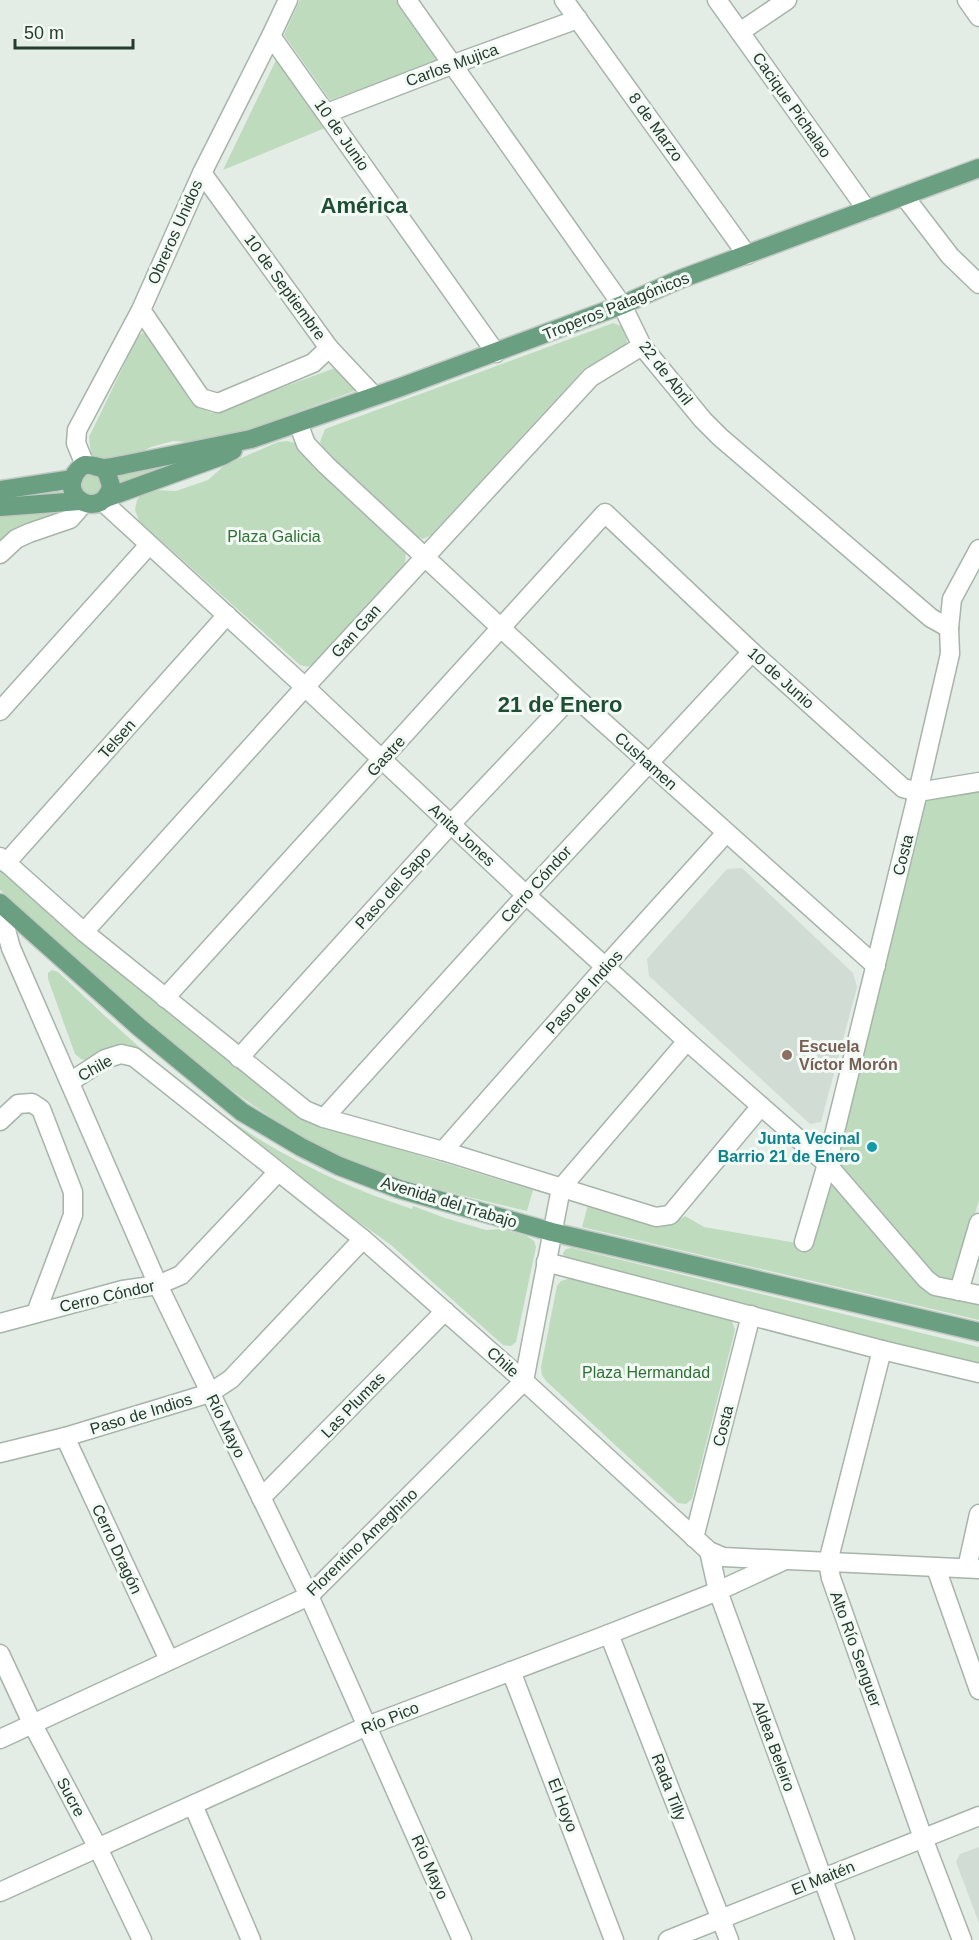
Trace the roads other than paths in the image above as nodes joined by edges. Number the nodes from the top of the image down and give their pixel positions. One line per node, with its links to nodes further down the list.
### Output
1 (288, 0): 10 (street, Obreros Unidos)
2 (407, 0): 11 (street, 22 de Abril)
3 (564, 0): 8 (street, 8 de Marzo)
4 (717, 0): 9 (street, Cacique Pichalao)
5 (787, 0): 9 (street)
6 (967, 0): 7 (street)
7 (979, 17)
8 (578, 19): 11 (street, Carlos Mujica); 17 (street, 8 de Marzo)
9 (740, 32): 16 (street, Cacique Pichalao)
10 (271, 36): 12 (street, 10 de Junio); 14 (street, Obreros Unidos)
11 (454, 64): 12 (street, Carlos Mujica); 19 (street, 22 de Abril)
12 (327, 113): 23 (street, 10 de Junio)
13 (979, 168): 15 (main road, Troperos Patagónicos)
14 (202, 173): 20 (street, Obreros Unidos); 22 (street, 10 de Septiembre)
15 (904, 196): 16 (main road, Troperos Patagónicos); 18 (street)
16 (867, 210): 17 (main road, Troperos Patagónicos)
17 (747, 255): 19 (main road, Troperos Patagónicos)
18 (979, 284)
19 (622, 305): 21 (street, 22 de Abril); 23 (main road, Troperos Patagónicos)
20 (141, 309): 22 (street); 27 (street, Obreros Unidos)
21 (642, 346): 37 (street, Gan Gan); 40 (street, 22 de Abril)
22 (329, 348): 24 (street, 10 de Septiembre)
23 (496, 353): 24 (main road, Troperos Patagónicos)
24 (374, 396): 25 (main road, Troperos Patagónicos)
25 (298, 423): 26 (main road, Troperos Patagónicos); 37 (street, Cushamen)
26 (251, 439): 27 (main road, Troperos Patagónicos); 30 (main road, Troperos Patagónicos)
27 (94, 467): 28 (main road); 30 (main road)
28 (73, 479): 29 (main road); 31 (main road)
29 (0, 490)
30 (104, 500): 31 (main road, Troperos Patagónicos); 34 (street, Anita Jones)
31 (82, 502): 32 (main road, Troperos Patagónicos); 36 (street)
32 (0, 507)
33 (605, 513): 39 (street, Gastre); 41 (street, 10 de Junio)
34 (149, 544): 38 (street, Anita Jones); 44 (street)
35 (979, 549): 40 (street, Costa)
36 (0, 554)
37 (424, 556): 39 (street, Cushamen); 42 (street, Gan Gan)
38 (227, 615): 42 (street, Anita Jones); 51 (street, Telsen)
39 (502, 628): 43 (street, Cushamen); 45 (street, Gastre)
40 (949, 628): 48 (street, Costa)
41 (752, 652): 46 (street, Cerro Cóndor); 48 (street, 10 de Junio)
42 (305, 687): 45 (street, Anita Jones); 55 (street, Gan Gan)
43 (573, 695): 46 (street, Cushamen); 49 (street, Paso del Sapo)
44 (0, 711)
45 (382, 760): 49 (street, Anita Jones); 58 (street, Gastre)
46 (648, 762): 50 (street, Cushamen); 52 (street, Cerro Cóndor)
47 (979, 782): 48 (street)
48 (918, 792): 56 (street, Costa)
49 (450, 825): 52 (street, Anita Jones); 60 (street, Paso del Sapo)
50 (726, 833): 56 (street, Cushamen); 57 (street, Paso de Indios)
51 (3, 860): 55 (street)
52 (526, 895): 57 (street, Anita Jones); 63 (street, Cerro Cóndor)
53 (0, 903): 70 (main road, Avenida del Trabajo)
54 (0, 909): 61 (street, Río Mayo)
55 (84, 932): 58 (street)
56 (876, 966): 66 (street, Costa)
57 (605, 967): 59 (street, Anita Jones); 65 (street, Paso de Indios)
58 (165, 998): 60 (street)
59 (687, 1041): 62 (street, Anita Jones); 68 (street)
60 (239, 1058): 63 (street)
61 (70, 1082): 67 (street, Chile); 74 (street, Río Mayo)
62 (761, 1106): 66 (street, Anita Jones); 68 (street)
63 (324, 1118): 65 (street)
64 (0, 1121): 78 (street)
65 (443, 1151): 68 (street)
66 (827, 1164): 72 (street, Costa); 75 (street)
67 (278, 1172): 71 (street, Chile); 74 (street, Cerro Cóndor)
68 (561, 1188): 70 (street)
69 (979, 1223): 75 (street)
70 (552, 1232): 73 (street); 81 (main road, Avenida del Trabajo)
71 (363, 1239): 77 (street, Chile); 85 (street, Paso de Indios)
72 (804, 1242)
73 (546, 1262): 79 (street); 84 (street)
74 (158, 1285): 78 (street, Cerro Cóndor); 85 (street, Río Mayo)
75 (959, 1292): 76 (street)
76 (979, 1295)
77 (445, 1311): 84 (street, Chile); 88 (street, Las Plumas)
78 (36, 1313): 80 (street, Cerro Cóndor)
79 (751, 1315): 82 (street); 90 (street, Costa)
80 (0, 1323)
81 (979, 1332)
82 (882, 1350): 83 (street); 93 (street, Alto Río Senguer)
83 (979, 1373)
84 (524, 1382): 90 (street, Chile); 97 (street, Florentino Ameghino)
85 (210, 1393): 86 (street, Paso de Indios); 88 (street, Río Mayo)
86 (64, 1437): 87 (street, Paso de Indios); 100 (street, Cerro Dragón)
87 (0, 1454)
88 (261, 1498): 97 (street, Río Mayo)
89 (979, 1514): 95 (street)
90 (694, 1538): 91 (street, Chile)
91 (709, 1551): 92 (street, Chile); 96 (street, Aldea Beleiro)
92 (786, 1560): 93 (street, Chile); 96 (street, Río Pico)
93 (828, 1562): 94 (street, Chile); 108 (street, Alto Río Senguer)
94 (936, 1568): 95 (street, Chile); 102 (street)
95 (973, 1569)
96 (718, 1591): 98 (street, Río Pico); 110 (street, Aldea Beleiro)
97 (309, 1596): 100 (street, Florentino Ameghino); 104 (street, Río Mayo)
98 (609, 1634): 101 (street, Río Pico); 112 (street, Rada Tilly)
99 (0, 1654): 103 (street, Sucre)
100 (169, 1660): 103 (street, Florentino Ameghino)
101 (511, 1671): 104 (street, Río Pico); 116 (street, El Hoyo)
102 (979, 1690)
103 (33, 1725): 105 (street, Florentino Ameghino); 109 (street, Sucre)
104 (367, 1726): 106 (street, Río Pico); 115 (street, Río Mayo)
105 (0, 1738)
106 (193, 1805): 109 (street, Río Pico); 114 (street)
107 (979, 1816): 108 (street, El Maitén)
108 (923, 1838): 110 (street, El Maitén); 120 (street, Alto Río Senguer)
109 (98, 1848): 111 (street, Río Pico); 113 (street, Sucre)
110 (821, 1878): 112 (street, El Maitén); 119 (street, Aldea Beleiro)
111 (0, 1892)
112 (721, 1919): 117 (street, El Maitén); 118 (street, Rada Tilly)
113 (142, 1940)
114 (251, 1940)
115 (462, 1940)
116 (614, 1940)
117 (668, 1940)
118 (729, 1940)
119 (845, 1940)
120 (962, 1940)

